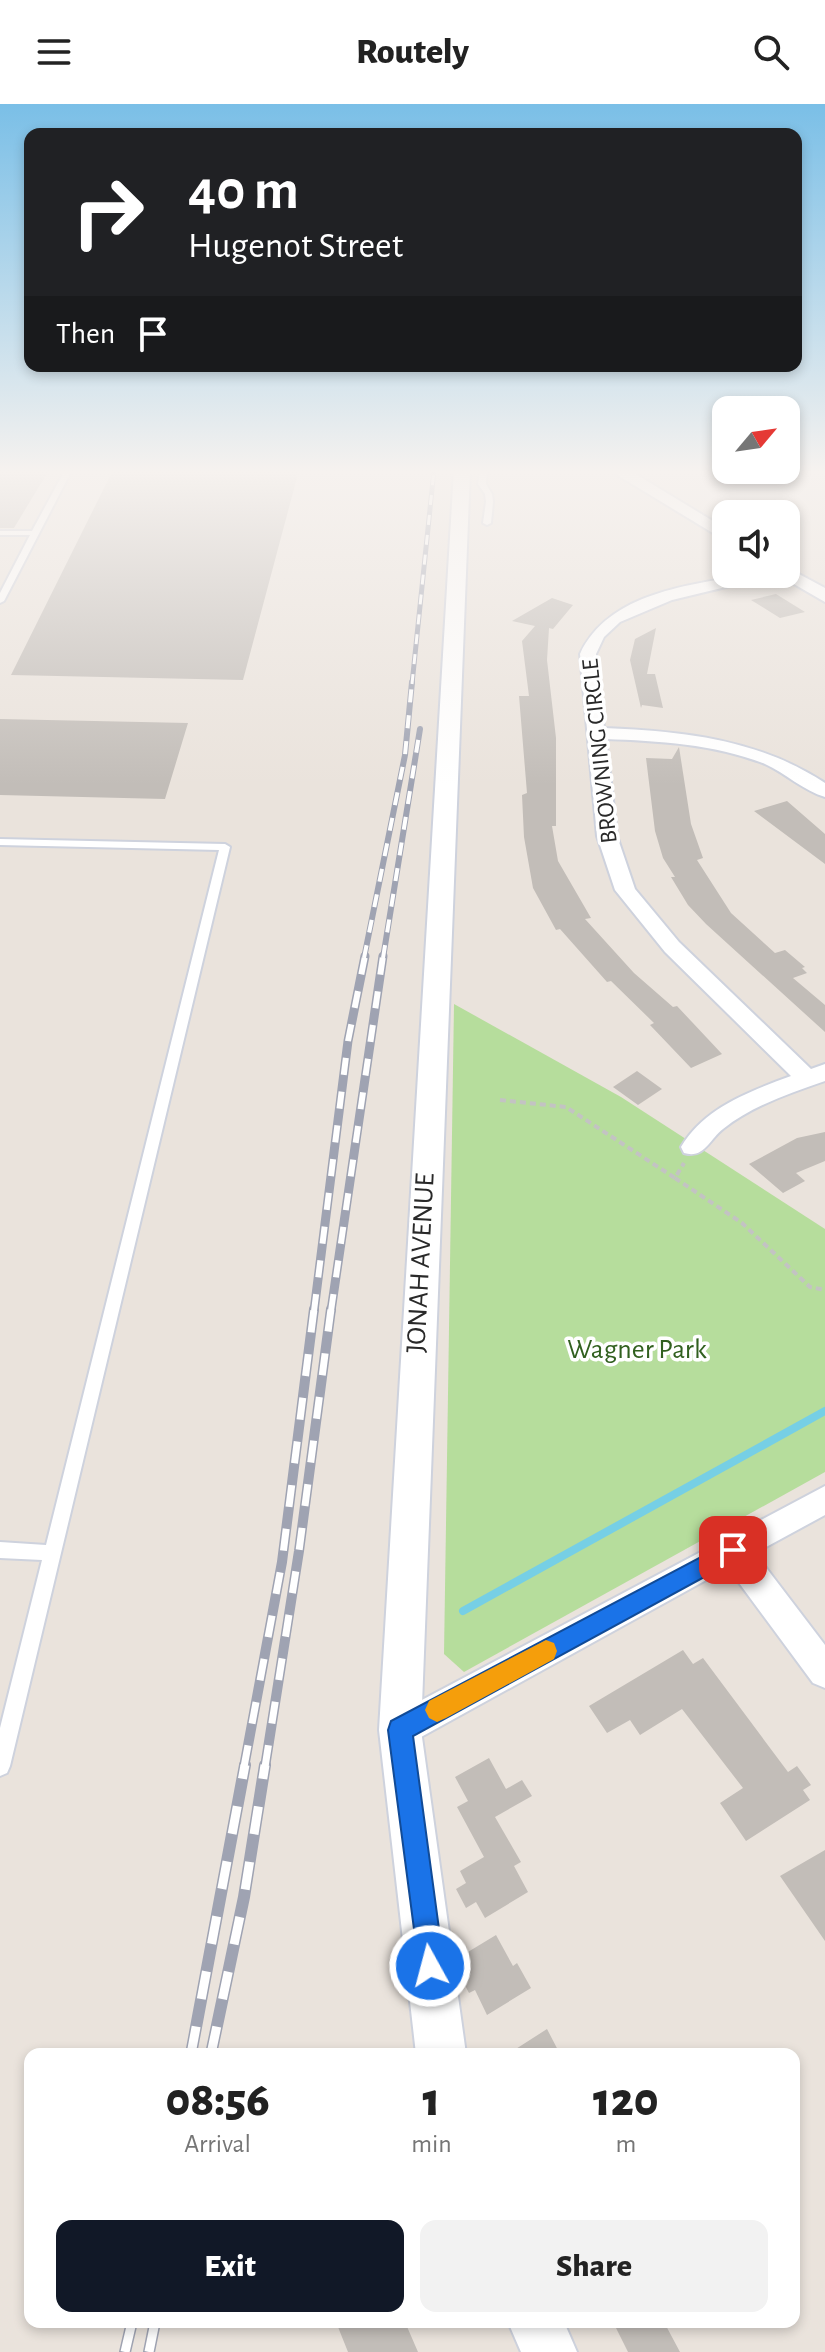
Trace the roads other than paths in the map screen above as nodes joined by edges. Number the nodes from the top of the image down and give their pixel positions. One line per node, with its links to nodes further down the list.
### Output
1 (13, 575): 6 (lane)
2 (456, 575): 17 (street, JONAH AVENUE)
3 (800, 581): 5 (street)
4 (713, 588): 7 (street, BROWNING CIRCLE)
5 (825, 596)
6 (0, 601)
7 (597, 733): 8 (street); 10 (street, BROWNING CIRCLE)
8 (825, 791)
9 (0, 842): 15 (lane)
10 (816, 1075): 11 (street)
11 (693, 1147)
12 (825, 1499): 14 (street)
13 (0, 1550): 15 (lane)
14 (733, 1550): 16 (street); 17 (street)
15 (52, 1553): 18 (lane)
16 (825, 1672)
17 (400, 1730): 19 (street, JONAH AVENUE)
18 (0, 1766)
19 (440, 2048)
20 (539, 2328): 21 (street)
21 (549, 2352)

